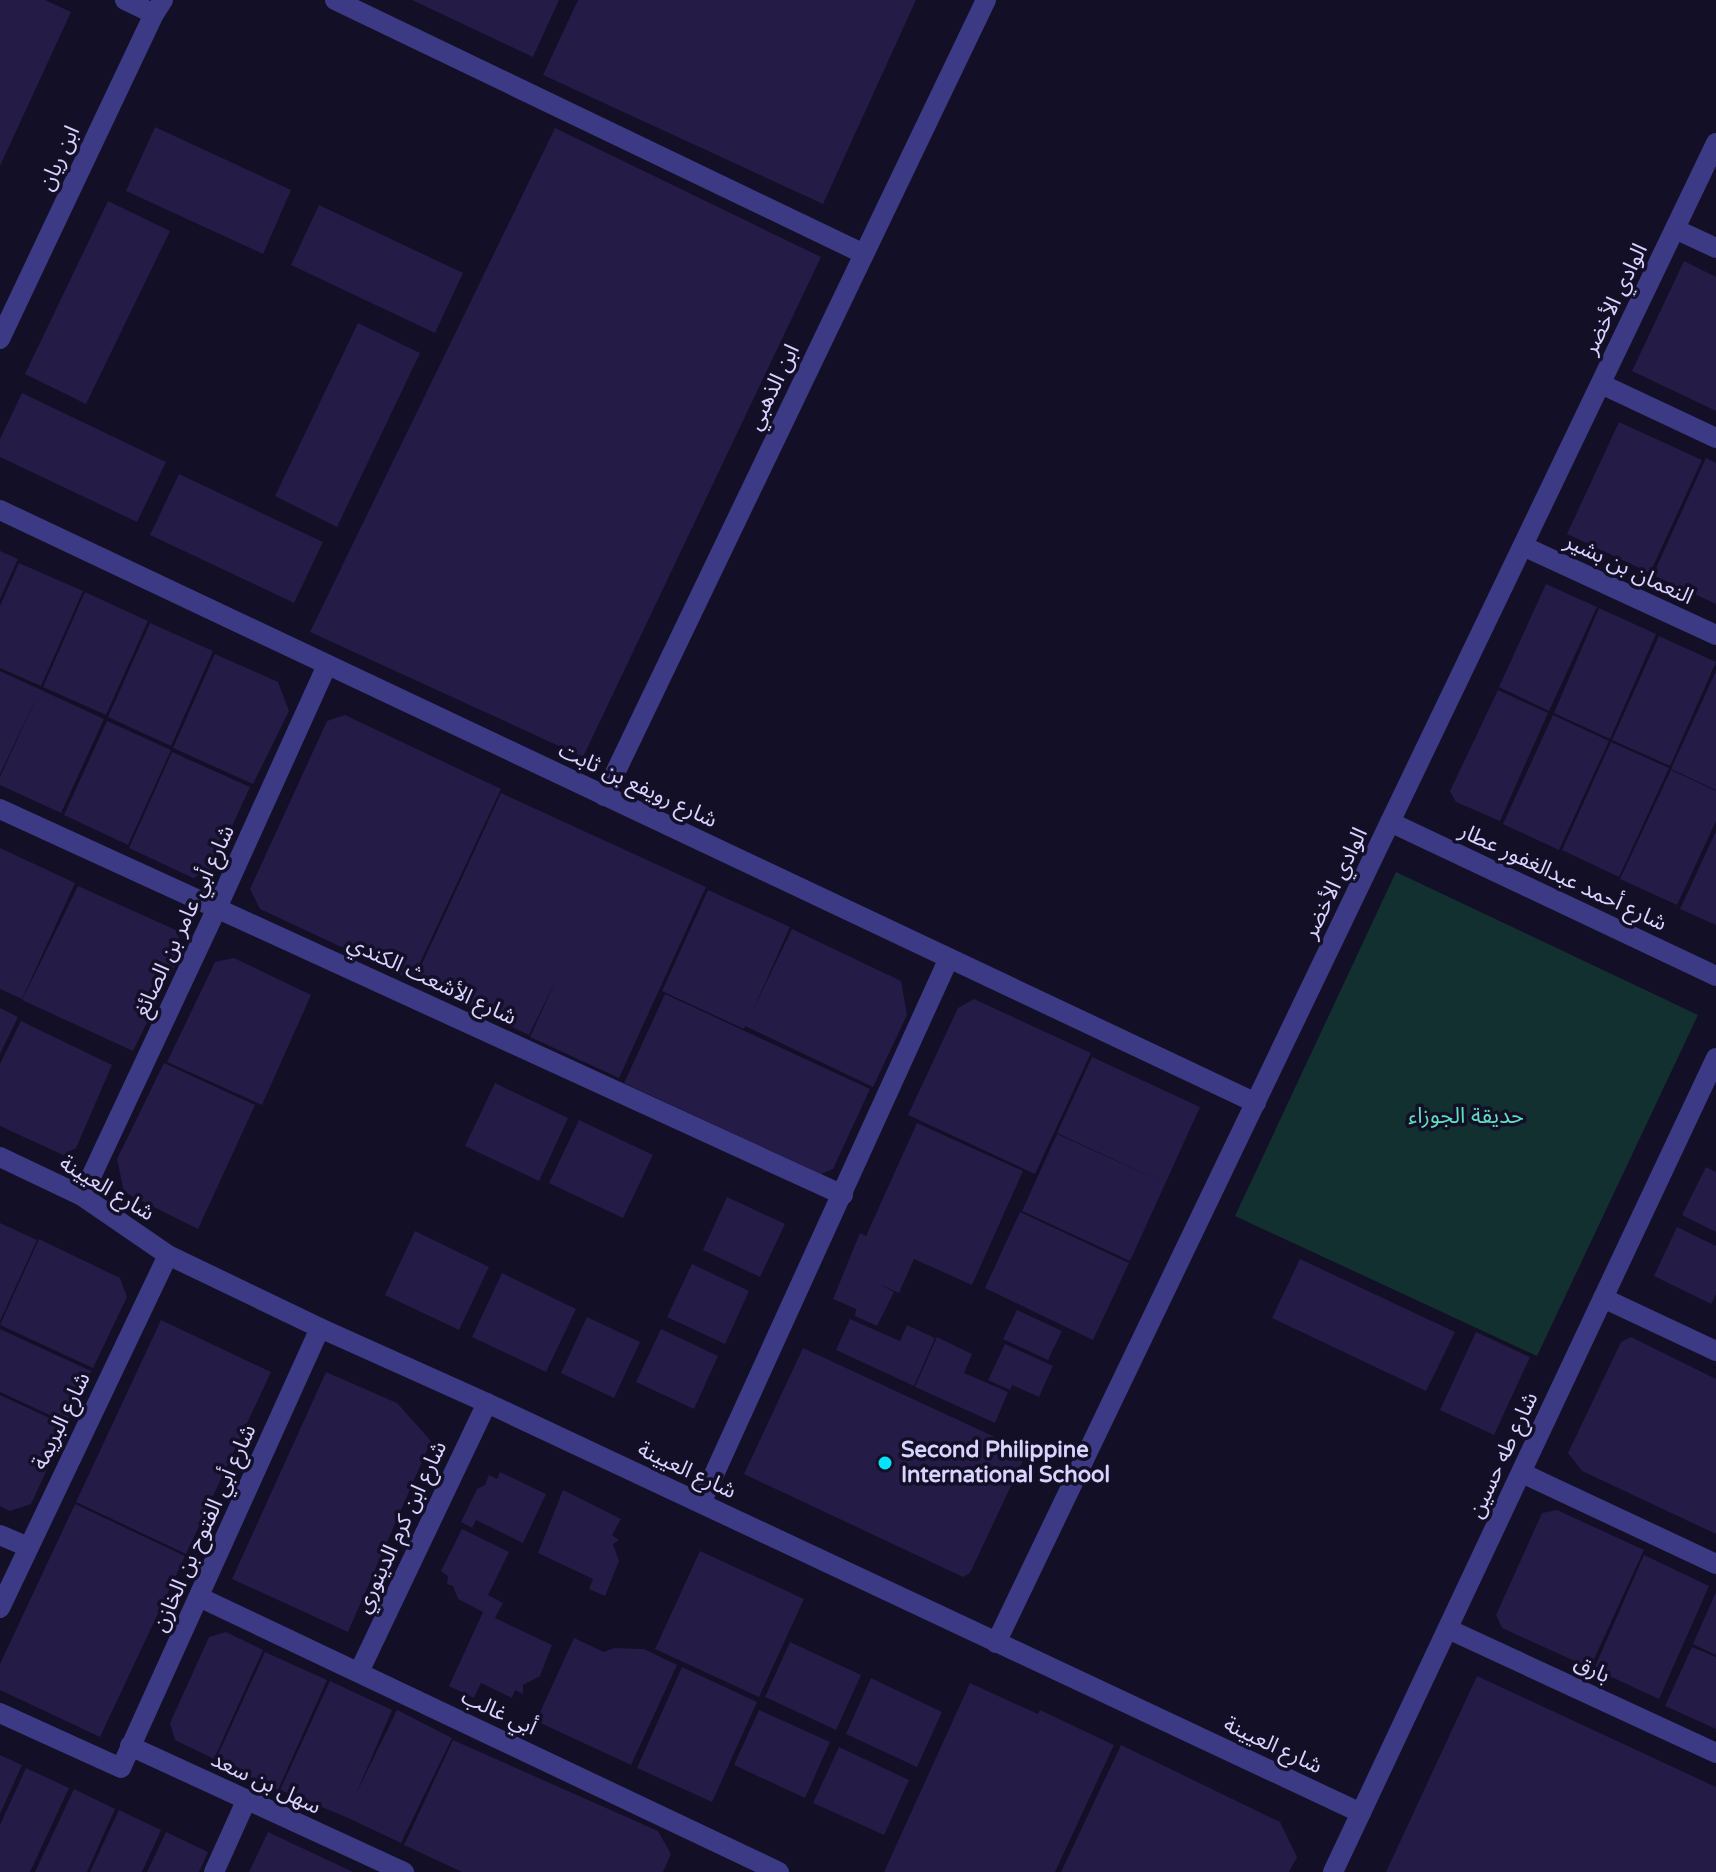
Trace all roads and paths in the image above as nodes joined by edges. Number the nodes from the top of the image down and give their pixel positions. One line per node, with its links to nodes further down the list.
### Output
1 (125, 0): 4 (street)
2 (335, 0): 8 (street)
3 (986, 0): 8 (street, ابن الذهبي)
4 (159, 7): 9 (street, ابن ريان)
5 (1716, 143): 6 (street, الوادي الأخضر)
6 (1675, 229): 7 (street); 10 (street, الوادي الأخضر)
7 (1716, 248)
8 (864, 254): 16 (street, ابن الذهبي)
9 (0, 339)
10 (1601, 384): 11 (street); 13 (street, الوادي الأخضر)
11 (1716, 438)
12 (0, 510): 15 (street, شارع رويفع بن ثابت)
13 (1523, 546): 14 (street, النعمان بن بشير); 18 (street, الوادي الأخضر)
14 (1716, 635)
15 (327, 665): 16 (street, شارع رويفع بن ثابت); 19 (street, شارع أبي عامر بن الصائغ)
16 (604, 796): 20 (street, شارع رويفع بن ثابت)
17 (0, 809): 19 (street, شارع الأشعث الكندي)
18 (1390, 822): 21 (street, شارع أحمد عبدالغفور عطار); 23 (street, الوادي الأخضر)
19 (217, 908): 25 (street, شارع الأشعث الكندي); 26 (street, شارع أبي عامر بن الصائغ)
20 (949, 958): 23 (street, شارع رويفع بن ثابت); 25 (street)
21 (1716, 976)
22 (1716, 1058): 28 (street, شارع طه حسين)
23 (1256, 1103): 40 (street, الوادي الأخضر)
24 (0, 1157): 26 (street, شارع العيينة)
25 (843, 1195): 33 (street)
26 (82, 1196): 27 (street, شارع العيينة)
27 (168, 1255): 29 (street, شارع العيينة); 35 (street, شارع البريمة)
28 (1603, 1298): 30 (street); 32 (street, شارع طه حسين)
29 (320, 1328): 31 (street, شارع العيينة); 37 (street, شارع أبي الفتوح بن الخازن)
30 (1716, 1351)
31 (487, 1403): 33 (street, شارع العيينة); 41 (street, شارع ابن كرم الدينوري)
32 (1522, 1473): 36 (street); 39 (street, شارع طه حسين)
33 (701, 1503): 40 (street, شارع العيينة)
34 (0, 1535): 35 (street)
35 (28, 1547): 38 (street, شارع البريمة)
36 (1716, 1564)
37 (199, 1597): 41 (street, أبي غالب); 43 (street, شارع أبي الفتوح بن الخازن)
38 (0, 1608)
39 (1448, 1629): 44 (street, بارق); 46 (street, شارع طه حسين)
40 (996, 1643): 46 (street, شارع العيينة)
41 (359, 1672): 49 (street, أبي غالب)
42 (0, 1713): 43 (street)
43 (130, 1746): 45 (street, سهل بن سعد)
44 (1716, 1753)
45 (246, 1801): 47 (street); 48 (street, سهل بن سعد)
46 (1361, 1813): 50 (street, شارع طه حسين)
47 (214, 1872)
48 (403, 1872)
49 (779, 1872)
50 (1333, 1872)

